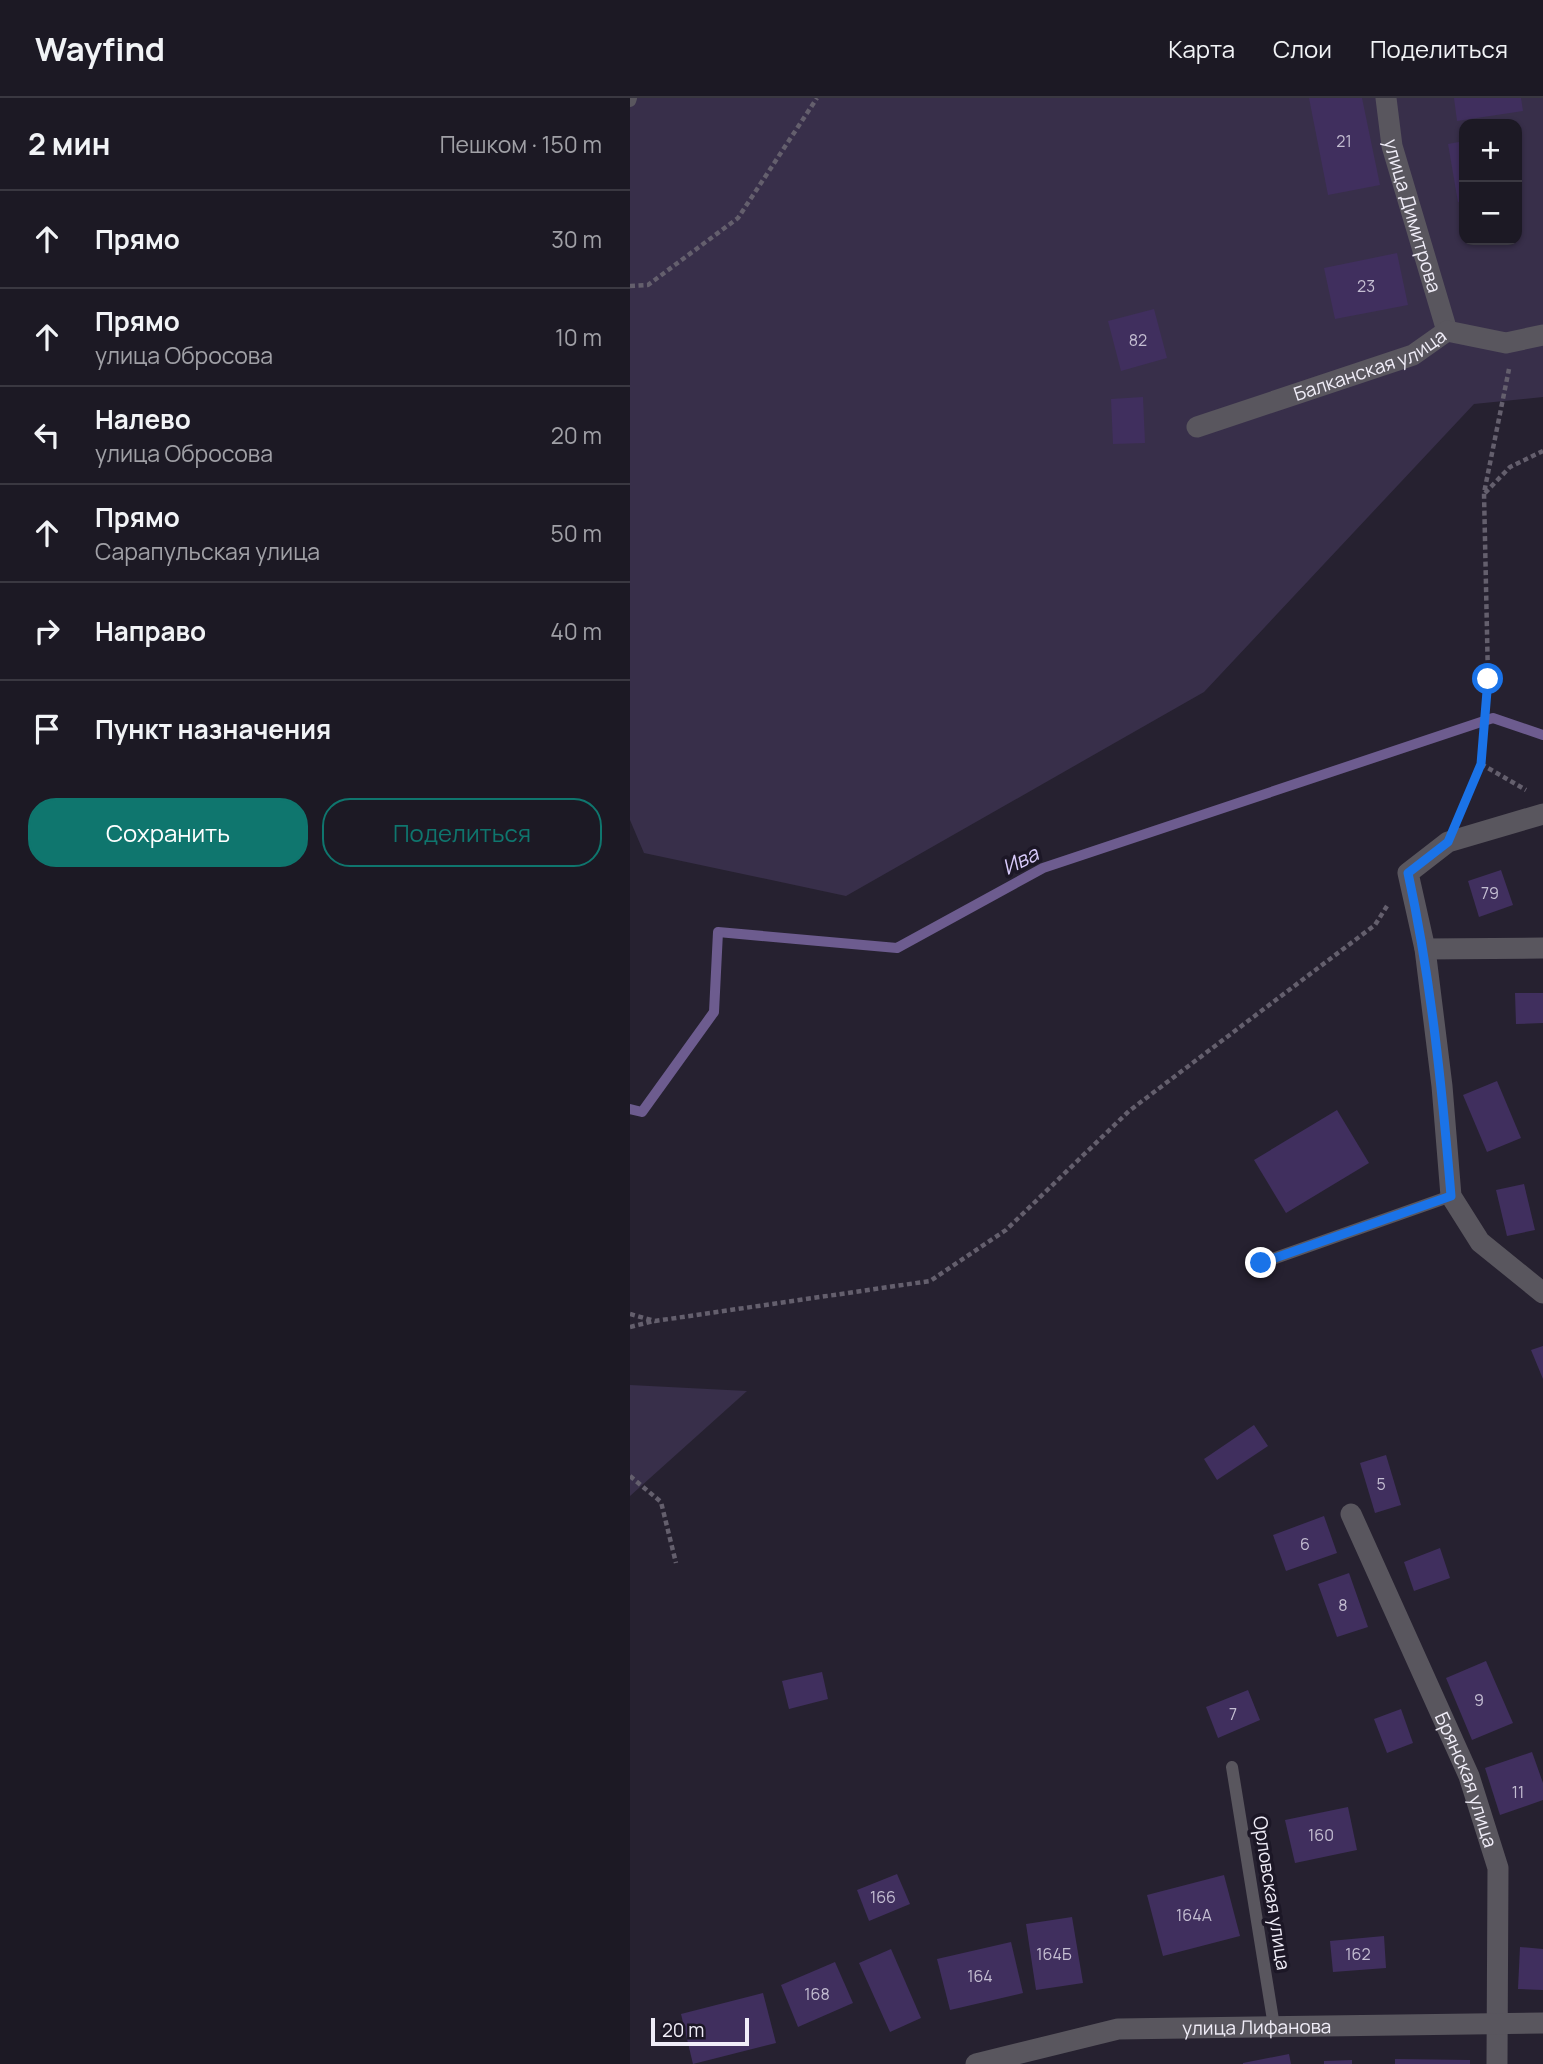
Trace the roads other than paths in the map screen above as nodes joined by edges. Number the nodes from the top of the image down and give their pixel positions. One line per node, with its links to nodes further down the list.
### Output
1 (1386, 98): 2 (street, улица Димитрова)
2 (1447, 331): 3 (street, Балканская улица); 4 (street, Балканская улица)
3 (1543, 335)
4 (1196, 427)
5 (1543, 814): 7 (street)
6 (1543, 948): 7 (street)
7 (1424, 949): 8 (street)
8 (1451, 1196): 9 (lane); 10 (street)
9 (1261, 1263)
10 (1543, 1293)
11 (1351, 1514): 13 (street, Брянская улица)
12 (1232, 1767): 15 (lane, Орловская улица)
13 (1497, 2021): 14 (street, улица Лифанова); 15 (street, улица Лифанова); 17 (street, Брянская улица)
14 (1543, 2023)
15 (1274, 2026): 16 (street, улица Лифанова)
16 (976, 2064)
17 (1497, 2064)

